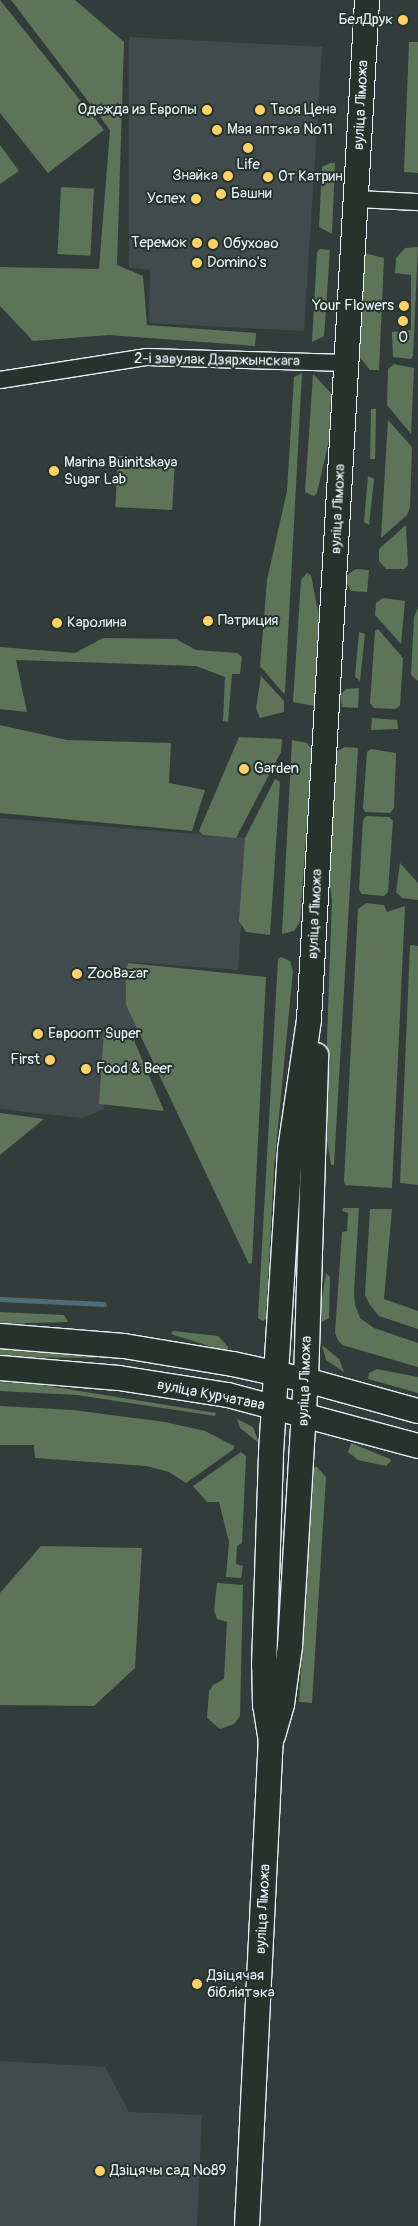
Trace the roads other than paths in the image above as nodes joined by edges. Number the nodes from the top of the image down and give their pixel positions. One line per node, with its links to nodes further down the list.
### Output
1 (367, 0): 2 (street, вуліца Ліможа)
2 (356, 199): 3 (street); 4 (street, вуліца Ліможа)
3 (418, 202)
4 (346, 363): 5 (street, 2-і завулак Дзяржынскага); 6 (street, вуліца Ліможа)
5 (0, 380)
6 (309, 1019): 9 (street, вуліца Ліможа); 10 (street, вуліца Ліможа)
7 (0, 1336): 9 (street)
8 (0, 1368): 11 (street, вуліца Курчатава)
9 (276, 1374): 10 (street); 11 (street, вуліца Ліможа)
10 (306, 1380): 12 (street); 13 (street, вуліца Ліможа)
11 (274, 1407): 13 (street, вуліца Курчатава); 15 (street, вуліца Ліможа)
12 (418, 1411)
13 (304, 1414): 14 (street, вуліца Курчатава); 15 (street, вуліца Ліможа)
14 (418, 1446)
15 (271, 1742): 16 (street, вуліца Ліможа)
16 (247, 2226)

